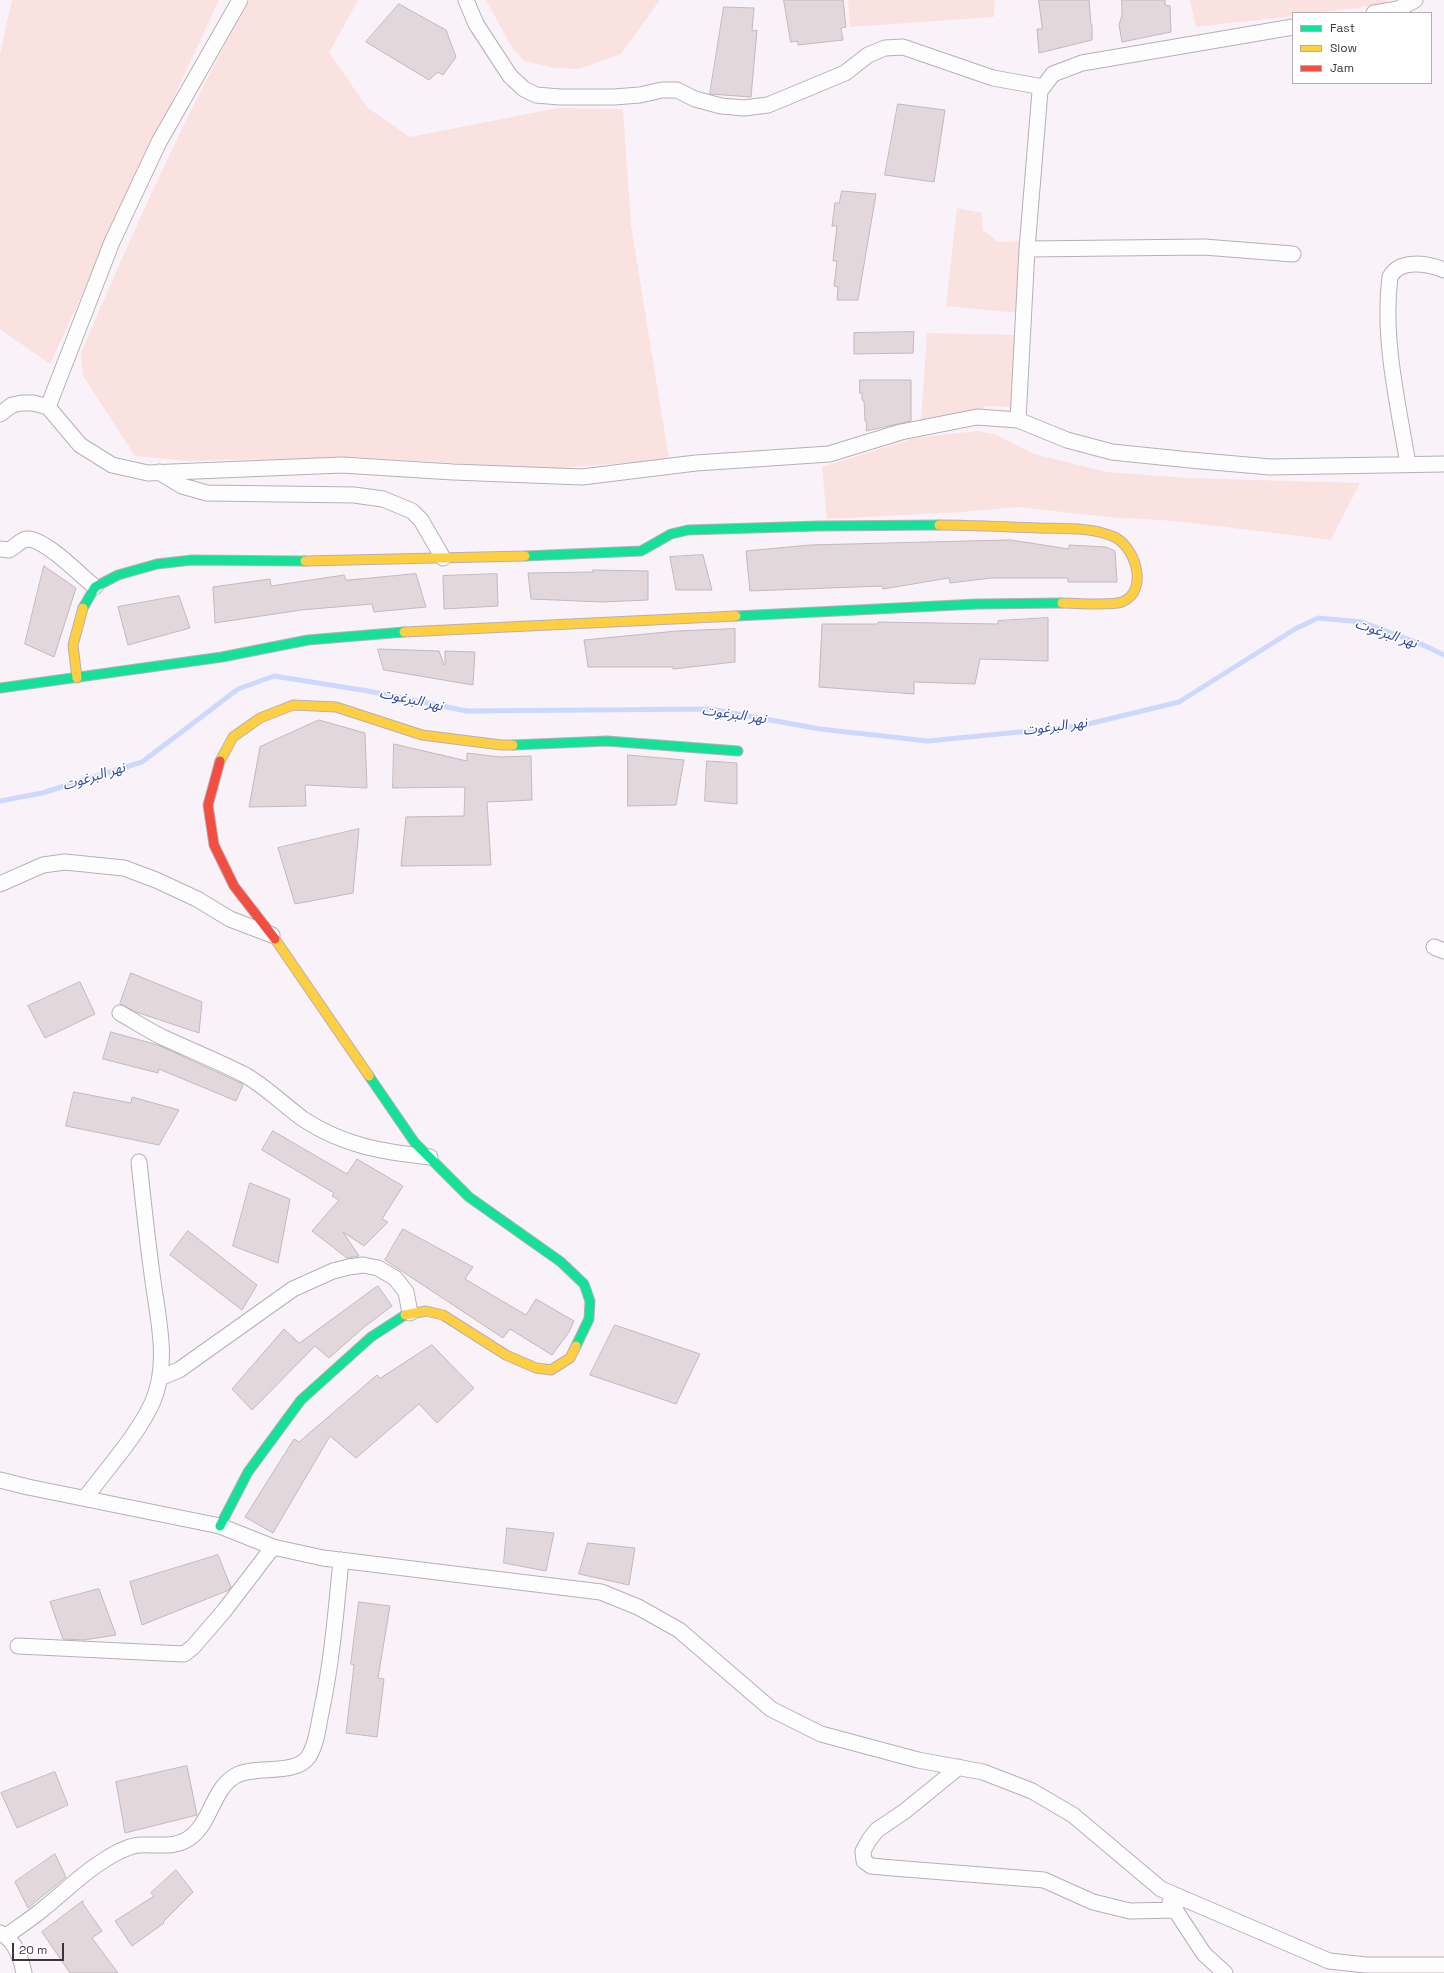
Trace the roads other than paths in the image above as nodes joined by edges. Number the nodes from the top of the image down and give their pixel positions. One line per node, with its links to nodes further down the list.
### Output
1 (240, 0): 10 (street)
2 (466, 0): 6 (street)
3 (1415, 0): 4 (street)
4 (1380, 12)
5 (1292, 27): 6 (street)
6 (1043, 87): 7 (street)
7 (1026, 249): 8 (street); 12 (street)
8 (1294, 254)
9 (1444, 270): 13 (street)
10 (48, 407): 11 (street); 15 (street)
11 (0, 414)
12 (1018, 420): 13 (street); 15 (street)
13 (1408, 464): 14 (street)
14 (1444, 464)
15 (159, 472): 17 (street)
16 (0, 549): 18 (street)
17 (443, 558): 18 (street); 19 (street)
18 (95, 587): 19 (street)
19 (77, 678): 20 (street)
20 (0, 688)
21 (738, 751): 23 (street)
22 (0, 884): 23 (street)
23 (273, 936): 25 (street)
24 (120, 1013): 25 (street)
25 (430, 1157): 27 (street)
26 (139, 1162): 28 (street)
27 (410, 1313): 28 (street); 31 (street)
28 (160, 1378): 30 (street)
29 (0, 1480): 30 (street)
30 (85, 1498): 31 (street)
31 (220, 1526): 32 (street)
32 (273, 1547): 33 (street); 34 (street)
33 (342, 1560): 35 (street); 38 (street)
34 (18, 1646)
35 (959, 1767): 36 (street); 37 (street)
36 (1162, 1889): 37 (street); 39 (street)
37 (1176, 1910): 41 (street)
38 (3, 1935): 40 (street)
39 (1444, 1965)
40 (24, 1973)
41 (1225, 1973)

